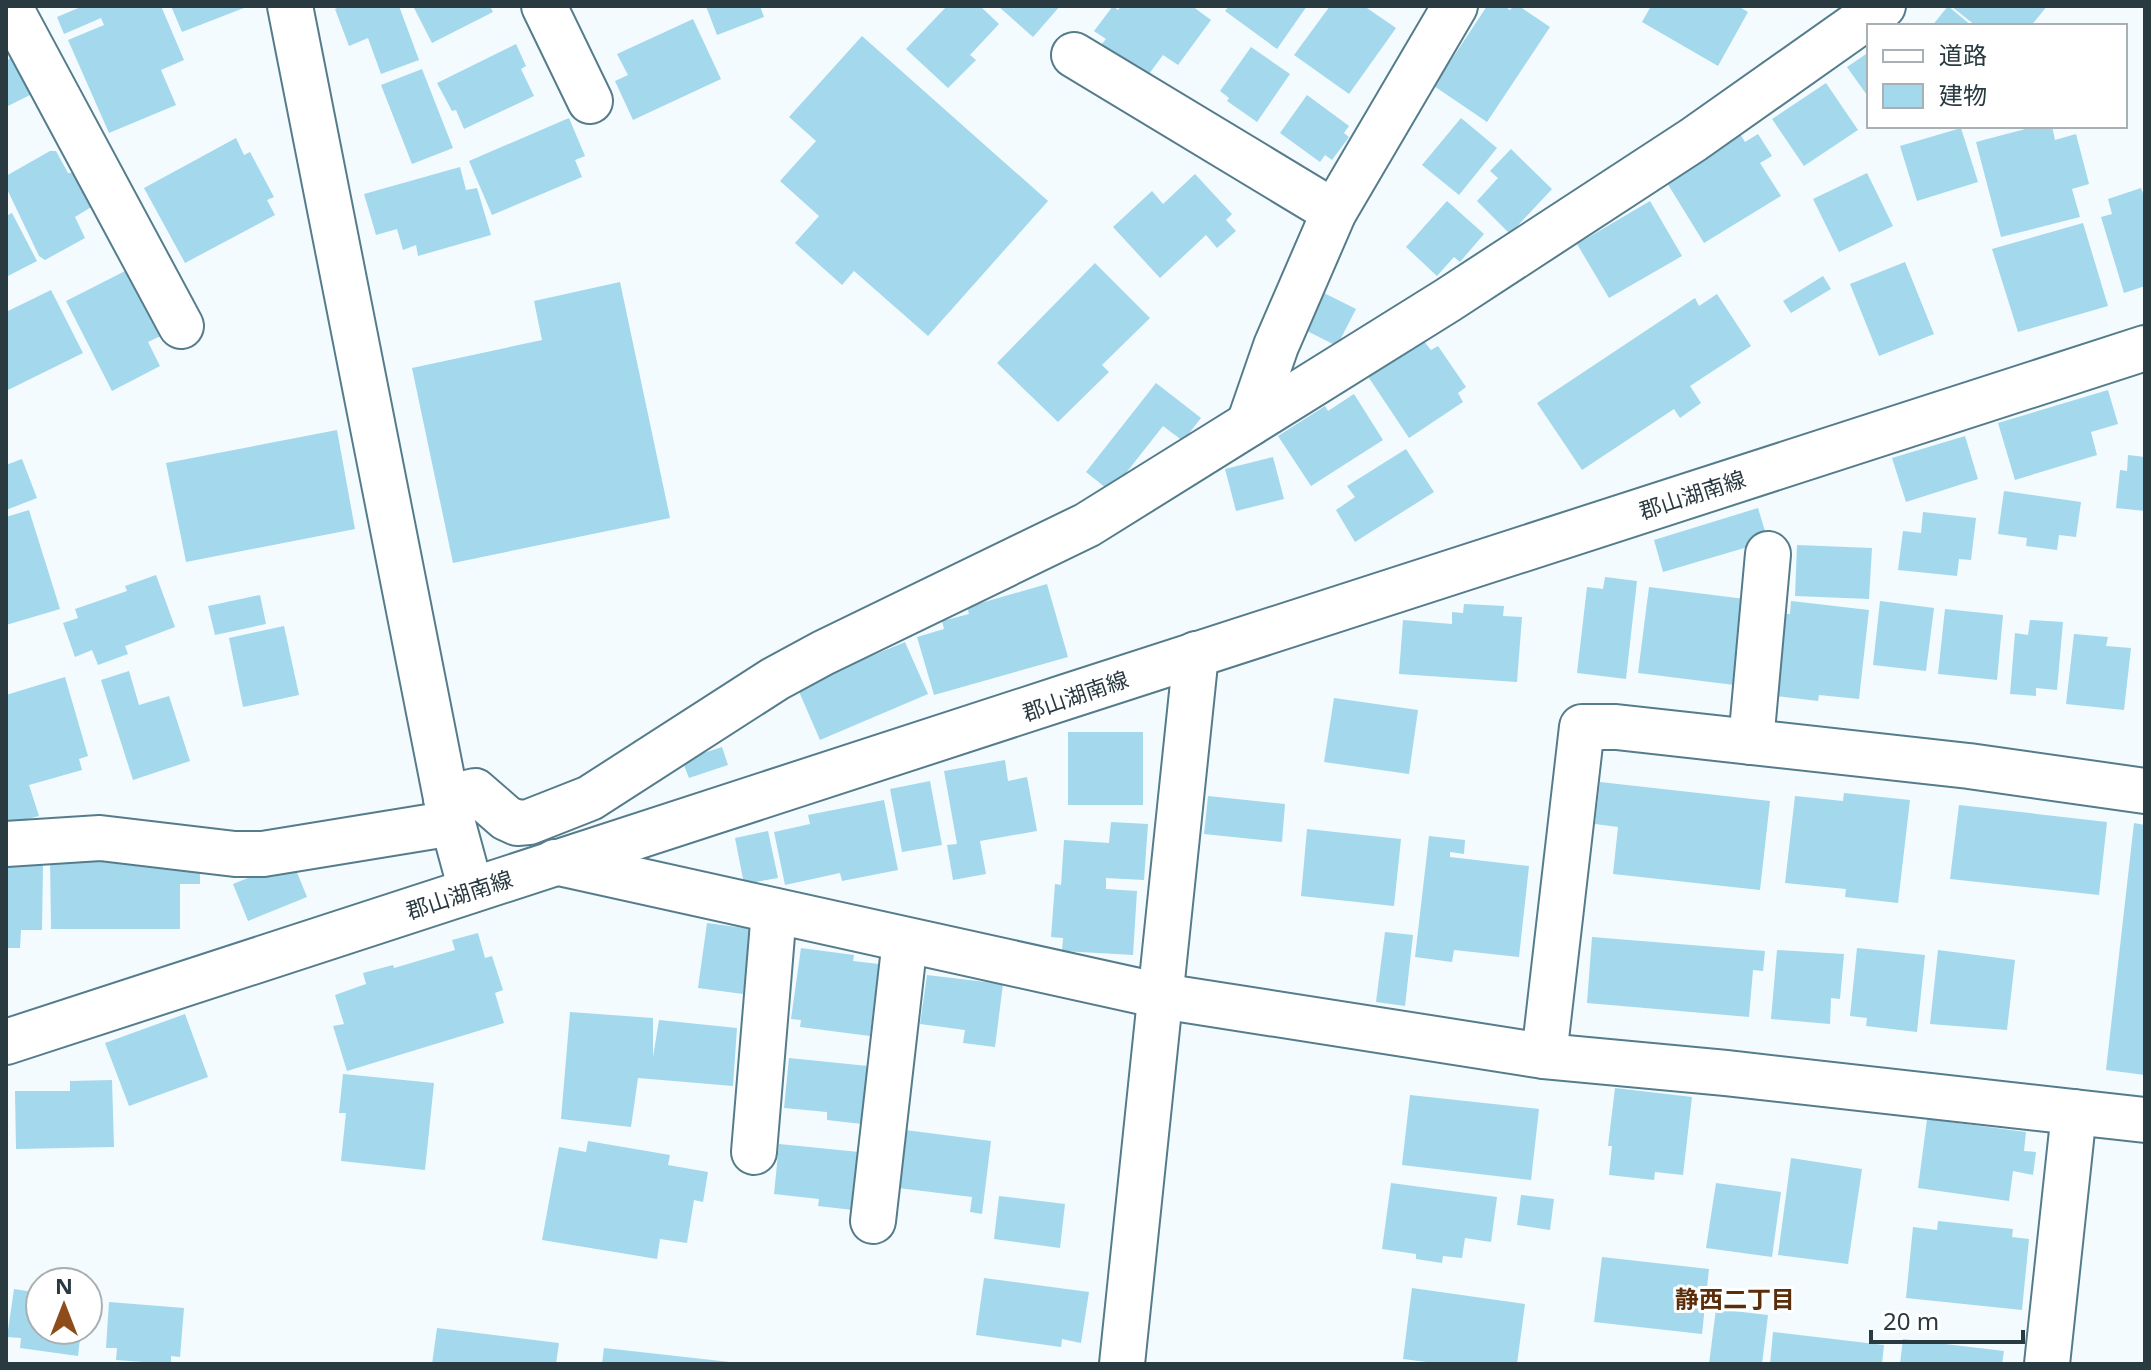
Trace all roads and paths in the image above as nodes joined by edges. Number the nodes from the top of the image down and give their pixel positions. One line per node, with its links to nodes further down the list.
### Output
1 (290, 6): 16 (street)
2 (544, 6): 7 (street)
3 (1455, 6): 8 (street)
4 (1883, 6): 11 (street)
5 (19, 13): 9 (street)
6 (1074, 55): 8 (street)
7 (590, 101)
8 (1334, 212): 11 (street)
9 (181, 326)
10 (2145, 348): 13 (street, 郡山湖南線)
11 (1249, 424): 16 (street)
12 (1768, 554): 14 (street)
13 (1196, 654): 18 (street, 郡山湖南線); 22 (street)
14 (1751, 742): 15 (street); 24 (street)
15 (2145, 791)
16 (450, 810): 17 (street); 19 (street)
17 (6, 844)
18 (555, 862): 19 (street, 郡山湖南線); 20 (street)
19 (471, 890): 23 (street, 郡山湖南線)
20 (774, 911): 21 (street); 27 (street)
21 (905, 940): 22 (street); 28 (street)
22 (1161, 996): 24 (street); 29 (street)
23 (6, 1042)
24 (1544, 1056): 25 (street)
25 (2074, 1112): 26 (street); 30 (street)
26 (2145, 1120)
27 (754, 1152)
28 (873, 1221)
29 (1122, 1364)
30 (2047, 1364)

